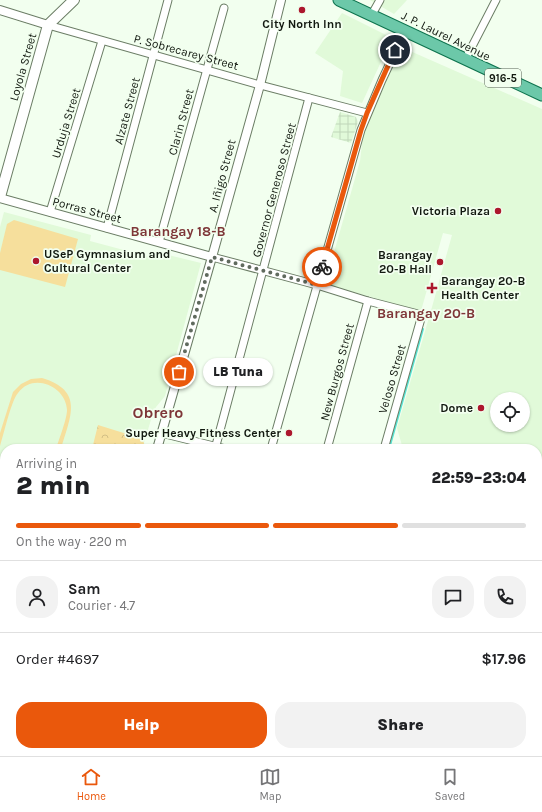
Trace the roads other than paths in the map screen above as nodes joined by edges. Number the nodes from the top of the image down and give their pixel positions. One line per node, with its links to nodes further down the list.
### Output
1 (74, 0): 10 (main road, Loyola Street)
2 (168, 0): 13 (street, Alzate Street)
3 (281, 0): 16 (street, A. Iñigo Street)
4 (339, 0): 9 (main road, J. P. Laurel Avenue / 916-5)
5 (380, 0): 9 (street)
6 (496, 0): 14 (street)
7 (224, 8): 15 (street, Clarin Street)
8 (0, 10): 10 (street, P. Sobrecarey Street)
9 (371, 16): 11 (main road, J. P. Laurel Avenue / 916-5)
10 (48, 25): 12 (street, P. Sobrecarey Street); 20 (main road, Loyola Street)
11 (405, 31): 14 (main road, J. P. Laurel Avenue / 916-5); 19 (street)
12 (102, 41): 13 (street, P. Sobrecarey Street); 21 (street, Urduja Street)
13 (153, 55): 15 (street, P. Sobrecarey Street); 22 (street, Alzate Street)
14 (465, 60): 17 (main road, J. P. Laurel Avenue / 916-5)
15 (206, 70): 16 (street, P. Sobrecarey Street); 23 (street, Clarin Street)
16 (260, 85): 18 (street, P. Sobrecarey Street); 24 (street, A. Iñigo Street)
17 (542, 95)
18 (309, 98): 19 (street, P. Sobrecarey Street); 25 (street, Governor Generoso Street)
19 (367, 113): 26 (street)
20 (0, 197): 21 (street, Porras Street)
21 (50, 212): 22 (street, Porras Street)
22 (107, 228): 23 (street, Porras Street)
23 (159, 242): 24 (street, Porras Street)
24 (212, 257): 25 (street, Porras Street); 29 (street, A. Iñigo Street)
25 (264, 270): 26 (street, Porras Street); 32 (street, Governor Generoso Street)
26 (317, 285): 27 (street, Porras Street); 33 (street)
27 (368, 301): 28 (street, Porras Street); 34 (street, New Burgos Street)
28 (422, 315): 35 (street, Veloso Street)
29 (161, 433): 30 (street, A. Iñigo Street); 31 (street)
30 (158, 444)
31 (201, 444)
32 (216, 444)
33 (272, 444)
34 (328, 444)
35 (385, 444)

